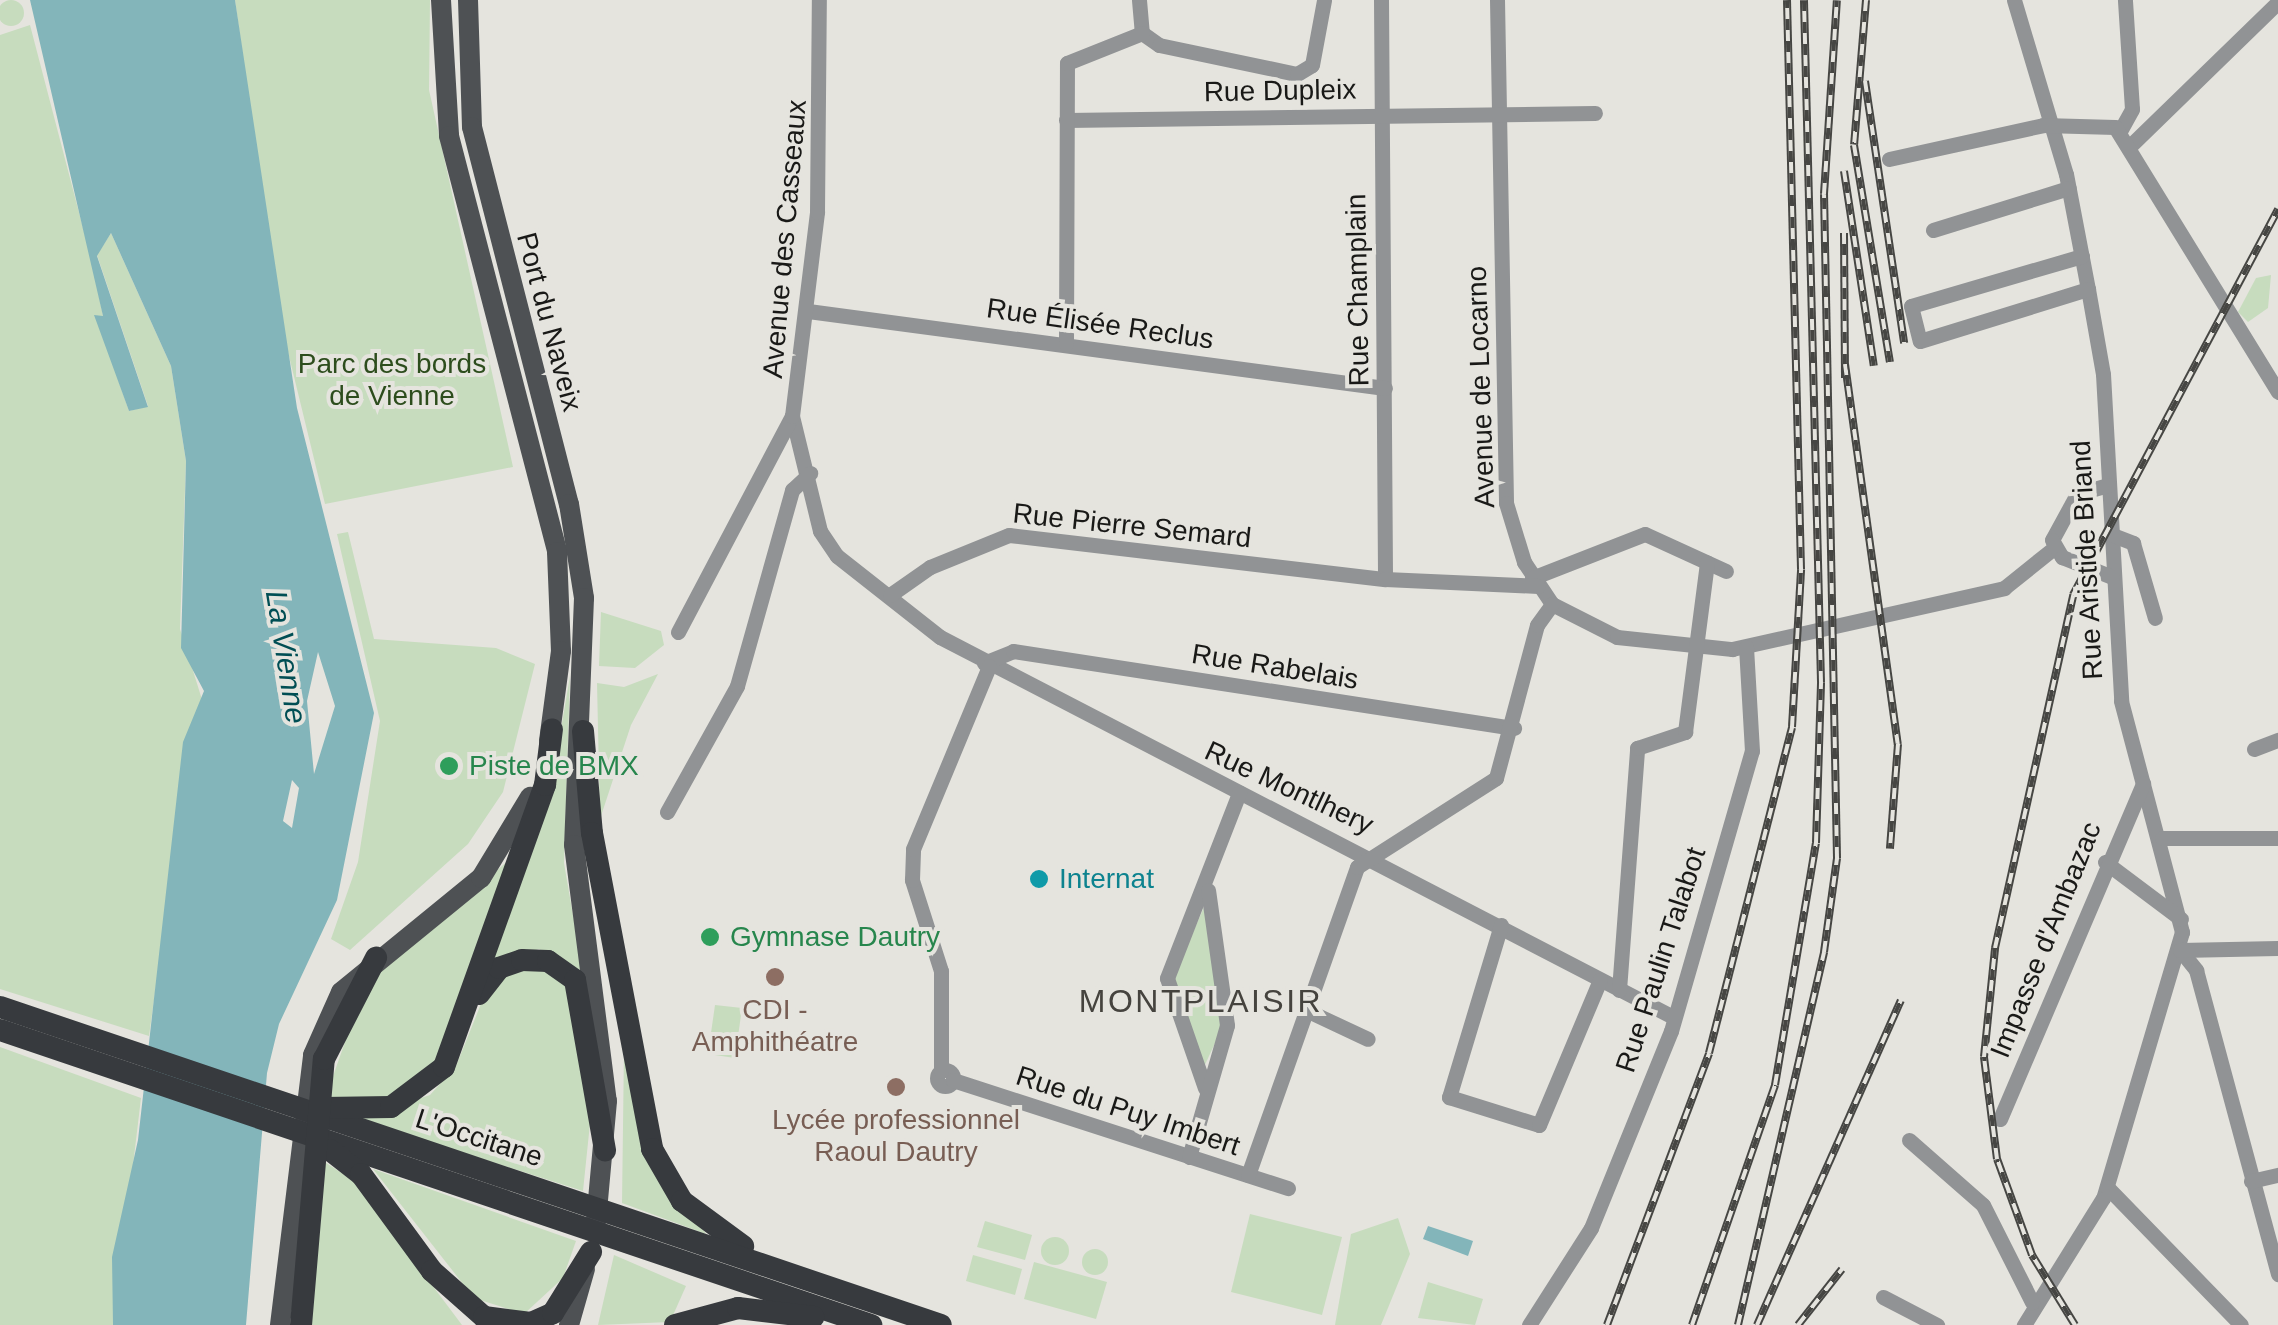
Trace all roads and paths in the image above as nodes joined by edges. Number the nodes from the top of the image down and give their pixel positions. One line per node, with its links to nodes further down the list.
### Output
1 (440, 0): 51 (main road, Port du Naveix)
2 (468, 0): 13 (main road, Port du Naveix)
3 (478, 0): 13 (street)
4 (819, 0): 27 (street, Avenue des Casseaux)
5 (1138, 0): 12 (street)
6 (1324, 0): 12 (street)
7 (1381, 0): 16 (street, Rue Champlain)
8 (1497, 0): 14 (street, Avenue de Locarno)
9 (2014, 0): 19 (street, Rue Aristide Briand)
10 (2125, 0): 20 (street)
11 (2278, 2): 18 (street)
12 (1142, 33): 17 (street)
13 (468, 37): 52 (main road, Port du Naveix)
14 (1496, 113): 15 (street, Rue Dupleix); 16 (street, Rue Dupleix); 40 (street, Avenue de Locarno)
15 (1595, 113)
16 (1380, 115): 17 (street, Rue Dupleix); 29 (street, Rue Champlain)
17 (1066, 120): 28 (street)
18 (2159, 121): 20 (street); 21 (street)
19 (2052, 125): 20 (street); 22 (street); 23 (street, Rue Aristide Briand)
20 (2124, 126): 21 (street)
21 (2131, 146): 30 (street)
22 (1889, 159)
23 (2070, 188): 24 (street); 25 (street, Rue Aristide Briand)
24 (1933, 230)
25 (2082, 256): 26 (street, Rue Aristide Briand); 26 (street)
26 (2088, 289): 33 (street, Rue Aristide Briand)
27 (808, 311): 28 (street, Rue Élisée Reclus); 31 (street, Avenue des Casseaux)
28 (1066, 344): 29 (street, Rue Élisée Reclus)
29 (1384, 388): 39 (street, Rue Champlain)
30 (2278, 392)
31 (792, 416): 32 (street); 44 (street, Avenue des Casseaux)
32 (810, 473): 41 (street); 57 (street)
33 (2108, 486): 34 (street, Rue Aristide Briand); 35 (street)
34 (2110, 534): 38 (street, Rue Aristide Briand); 43 (street)
35 (2054, 548): 38 (street); 45 (street, Avenue de Locarno)
36 (1707, 562): 37 (street); 40 (street); 46 (street)
37 (1726, 571)
38 (2112, 577): 55 (street, Rue Aristide Briand)
39 (1385, 579): 40 (street, Rue Pierre Semard); 41 (street, Rue Pierre Semard)
40 (1535, 582): 42 (street, Avenue de Locarno)
41 (890, 595): 48 (street, Rue Montlhery)
42 (1552, 604): 46 (street, Avenue de Locarno); 50 (street)
43 (2155, 618)
44 (678, 632)
45 (1752, 645): 46 (street, Avenue de Locarno); 72 (street, Rue Paulin Talabot)
46 (1692, 650): 69 (street)
47 (1029, 655): 48 (street, Rue Rabelais); 49 (street); 50 (street, Rue Rabelais)
48 (986, 664): 49 (street, Rue Montlhery); 82 (street, Rue du Puy Imbert)
49 (1018, 682): 56 (street, Rue Montlhery)
50 (1514, 728): 60 (street)
51 (552, 729): 67 (main road, Port du Naveix); 73 (highway)
52 (583, 731): 81 (main road, Port du Naveix); 92 (highway)
53 (2278, 740): 54 (street)
54 (2254, 749)
55 (2143, 783): 58 (street, Rue Aristide Briand); 61 (street, Impasse d'Ambazac)
56 (1240, 793): 60 (street, Rue Montlhery); 62 (street)
57 (667, 812)
58 (2162, 838): 59 (street); 63 (street, Rue Aristide Briand)
59 (2278, 838)
60 (1369, 852): 64 (street, Rue Montlhery); 71 (street)
61 (2105, 862): 63 (street); 78 (street, Impasse d'Ambazac)
62 (1208, 890): 77 (street); 77 (street)
63 (2181, 919): 66 (street, Rue Aristide Briand)
64 (1501, 926): 68 (street, Rue Montlhery); 68 (street)
65 (2278, 948): 66 (street)
66 (2180, 950): 85 (street); 86 (street, Rue Aristide Briand)
67 (376, 958): 95 (main road, Port du Naveix); 96 (highway)
68 (1600, 980): 69 (street, Rue Montlhery)
69 (1619, 990): 72 (street, Rue Montlhery)
70 (0, 1007): 76 (highway)
71 (1306, 1010): 75 (street); 84 (street)
72 (1673, 1017): 103 (street, Rue Paulin Talabot)
73 (463, 1021): 79 (highway); 81 (highway)
74 (0, 1030): 76 (highway)
75 (1368, 1039)
76 (66, 1042): 79 (highway); 79 (highway)
77 (1205, 1088): 82 (street)
78 (2000, 1119)
79 (345, 1136): 88 (highway, L'Occitane); 90 (highway)
80 (1909, 1140): 94 (street)
81 (605, 1150): 89 (main road, Port du Naveix)
82 (1189, 1157): 84 (street, Rue du Puy Imbert)
83 (2278, 1175): 85 (street)
84 (1248, 1176): 87 (street, Rue du Puy Imbert)
85 (2251, 1181): 91 (street)
86 (2106, 1187): 94 (street, Rue Aristide Briand); 106 (street)
87 (1288, 1188)
88 (619, 1226): 92 (highway, L'Occitane); 101 (highway, L'Occitane)
89 (590, 1252): 90 (highway); 98 (main road, Port du Naveix)
90 (432, 1271): 97 (highway)
91 (2278, 1274)
92 (846, 1293): 102 (highway, L'Occitane)
93 (1883, 1297): 104 (street)
94 (2032, 1302): 105 (street, Rue Aristide Briand)
95 (280, 1325)
96 (301, 1325)
97 (470, 1325)
98 (569, 1325)
99 (675, 1325): 100 (highway)
100 (851, 1325)
101 (871, 1325)
102 (940, 1325)
103 (1529, 1325)
104 (1937, 1325)
105 (2024, 1325)
106 (2241, 1325)

